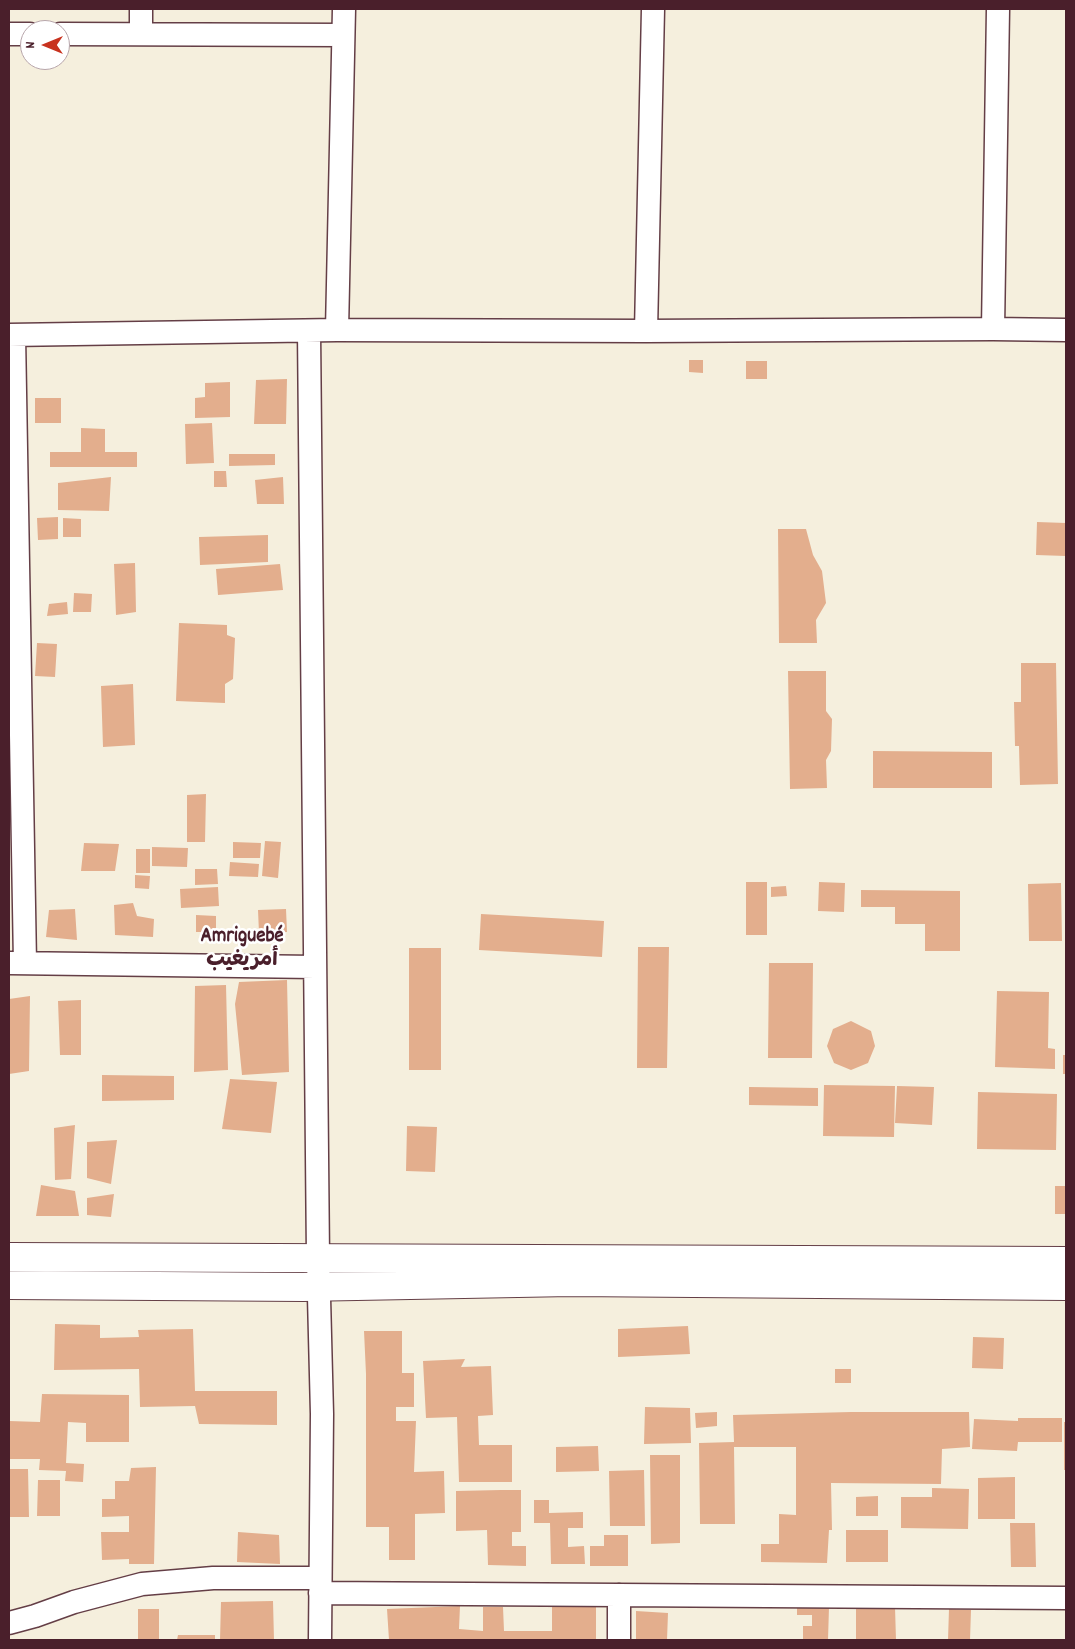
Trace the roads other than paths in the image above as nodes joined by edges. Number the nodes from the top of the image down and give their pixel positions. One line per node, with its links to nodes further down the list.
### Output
1 (141, 9): 6 (street)
2 (344, 9): 7 (street)
3 (653, 9): 12 (street)
4 (998, 9): 8 (street)
5 (70, 34): 6 (street)
6 (140, 34): 7 (street)
7 (343, 35): 9 (street)
8 (993, 329): 10 (street); 12 (street)
9 (337, 330): 11 (street); 12 (street)
10 (1066, 330)
11 (309, 331): 13 (street); 15 (street)
12 (646, 331)
13 (12, 335): 14 (street)
14 (17, 963): 15 (street)
15 (315, 966): 17 (street)
16 (9, 1257): 17 (street)
17 (318, 1258): 18 (street); 21 (street)
18 (1066, 1261)
19 (9, 1285): 21 (street)
20 (1066, 1286): 21 (street)
21 (318, 1287): 22 (street)
22 (320, 1586): 23 (street); 25 (street); 26 (street)
23 (619, 1595): 24 (street); 27 (street)
24 (1066, 1598)
25 (9, 1624)
26 (320, 1640)
27 (619, 1640)

